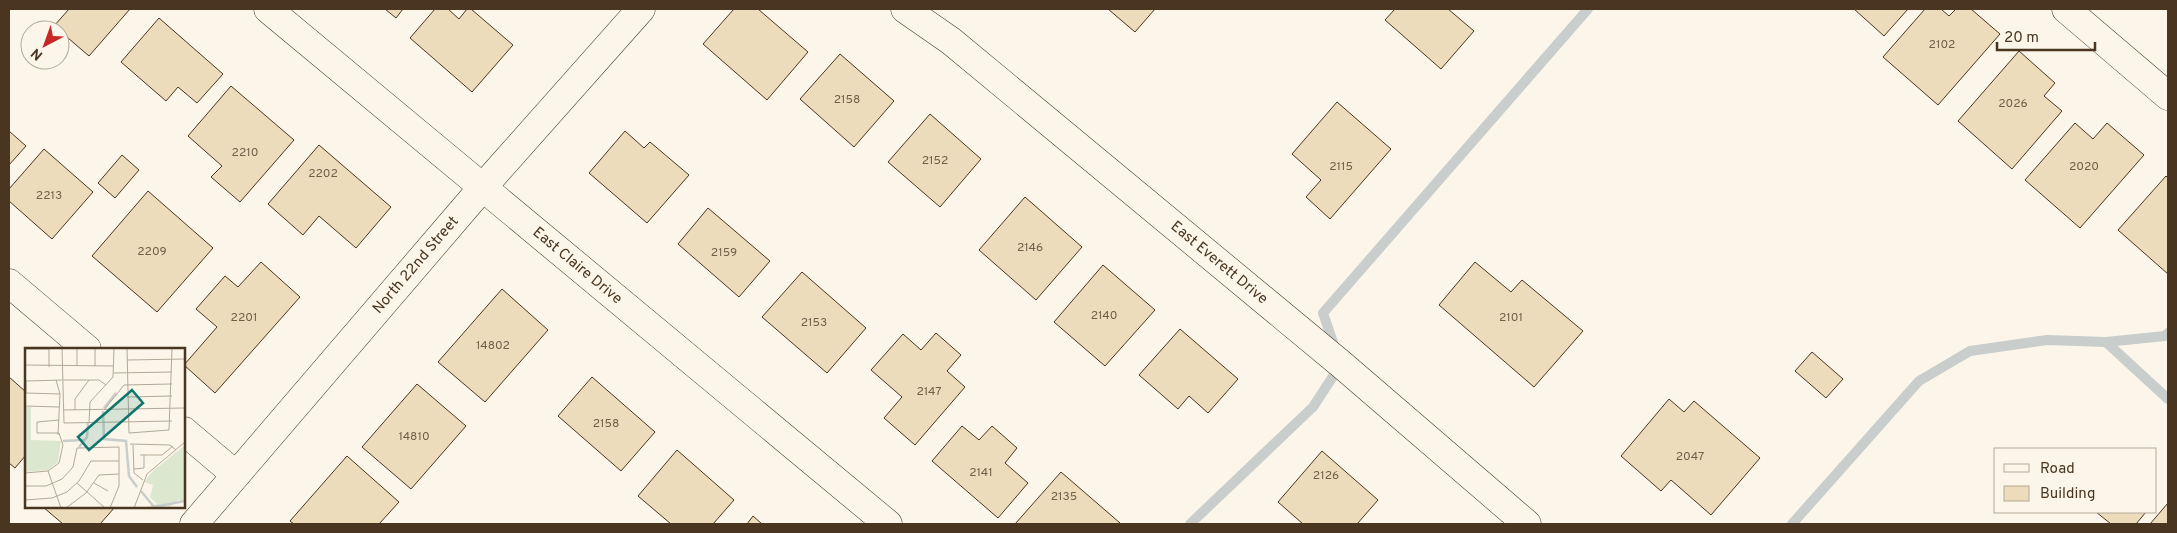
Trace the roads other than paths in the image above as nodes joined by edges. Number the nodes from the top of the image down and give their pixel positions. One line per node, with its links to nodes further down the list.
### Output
1 (268, 9): 6 (street, East Claire Drive)
2 (641, 9): 6 (street, North 22nd Street)
3 (905, 9): 13 (street, East Everett Drive)
4 (2066, 9): 5 (street)
5 (2168, 96)
6 (482, 188): 10 (street, North 22nd Street); 12 (street, East Claire Drive)
7 (9, 284): 8 (street)
8 (86, 348)
9 (185, 432): 10 (street)
10 (236, 475): 11 (street, North 22nd Street)
11 (194, 524)
12 (888, 524)
13 (1527, 524)

